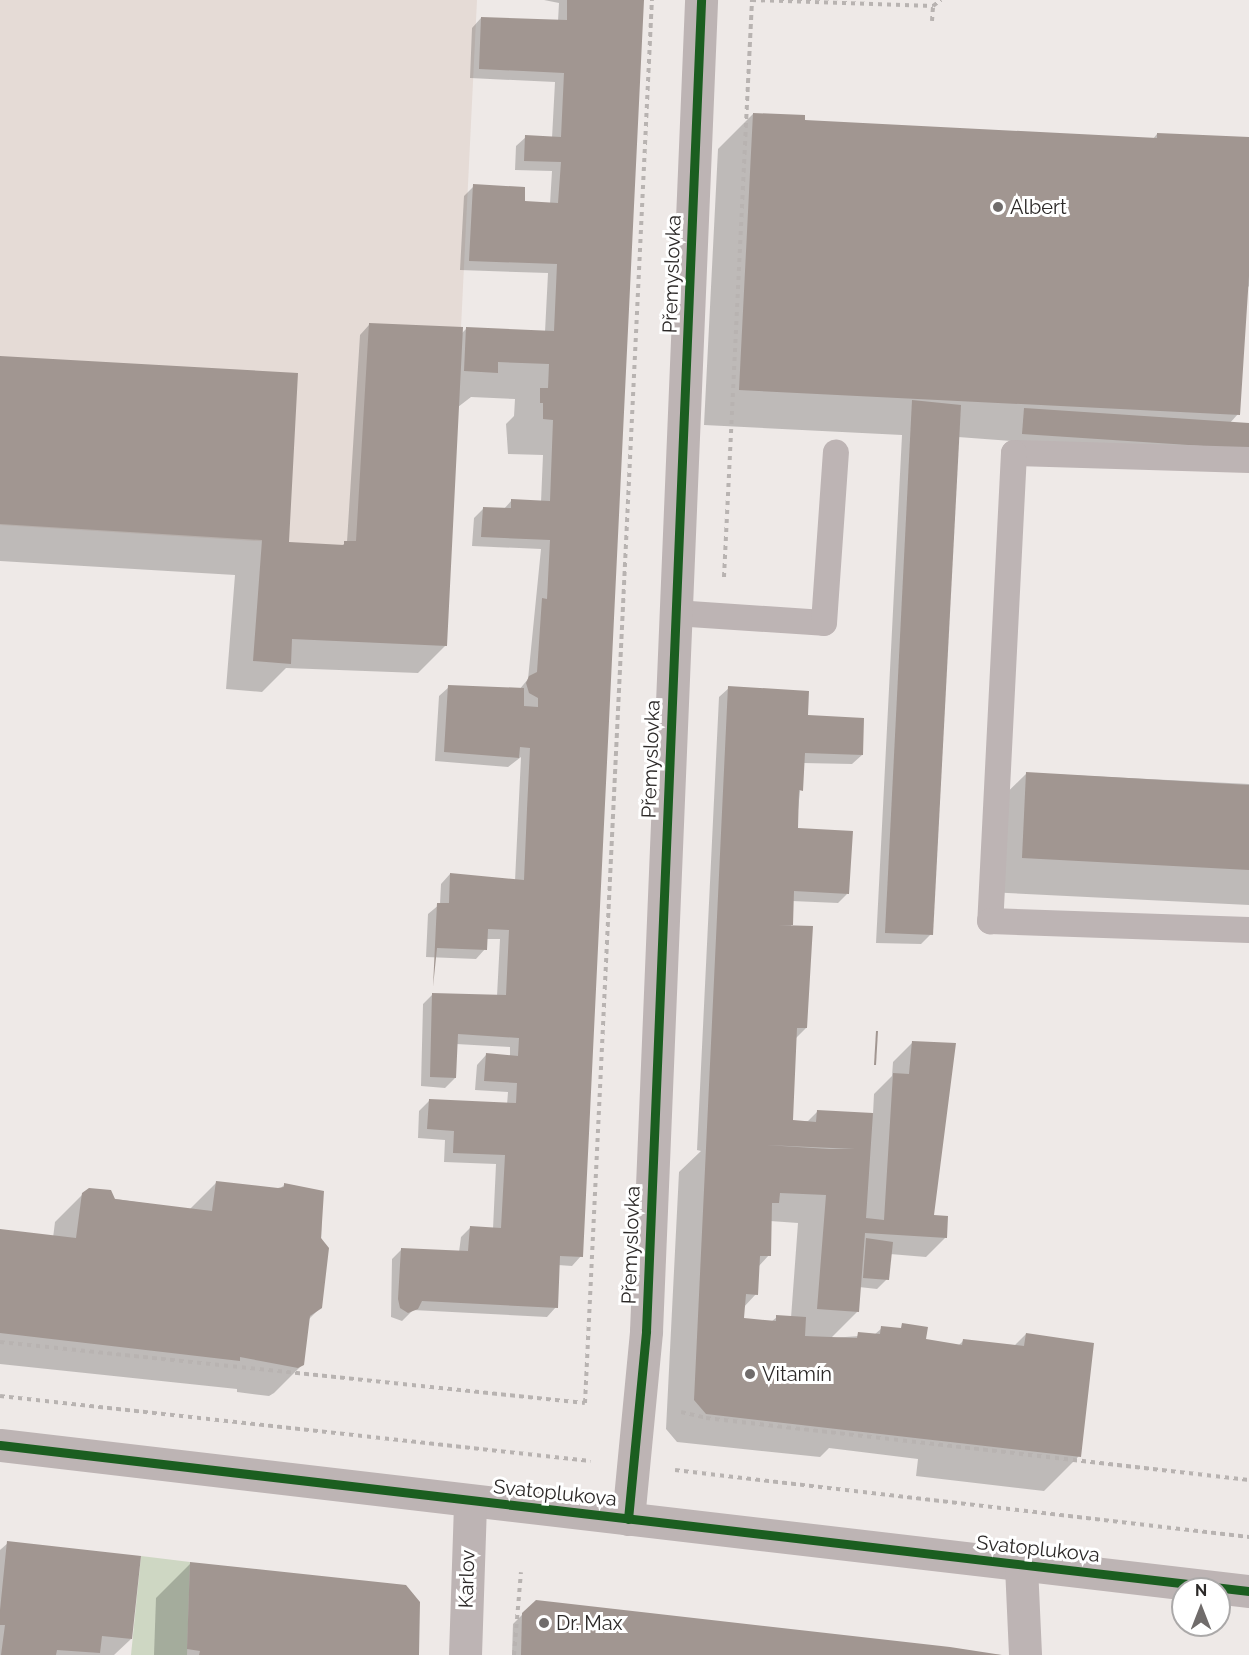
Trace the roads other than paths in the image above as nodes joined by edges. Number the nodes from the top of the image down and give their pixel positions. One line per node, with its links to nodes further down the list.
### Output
1 (701, 0): 4 (street, Přemyslovka)
2 (836, 452): 4 (lane)
3 (1249, 460): 5 (lane)
4 (675, 613): 8 (street, Přemyslovka)
5 (1249, 930)
6 (0, 1445): 7 (street, Svatoplukova)
7 (470, 1503): 8 (street, Svatoplukova); 11 (street, Karlov)
8 (628, 1519): 9 (street, Svatoplukova)
9 (1021, 1566): 10 (street, Svatoplukova); 12 (street)
10 (1249, 1591)
11 (465, 1655)
12 (1025, 1655)

